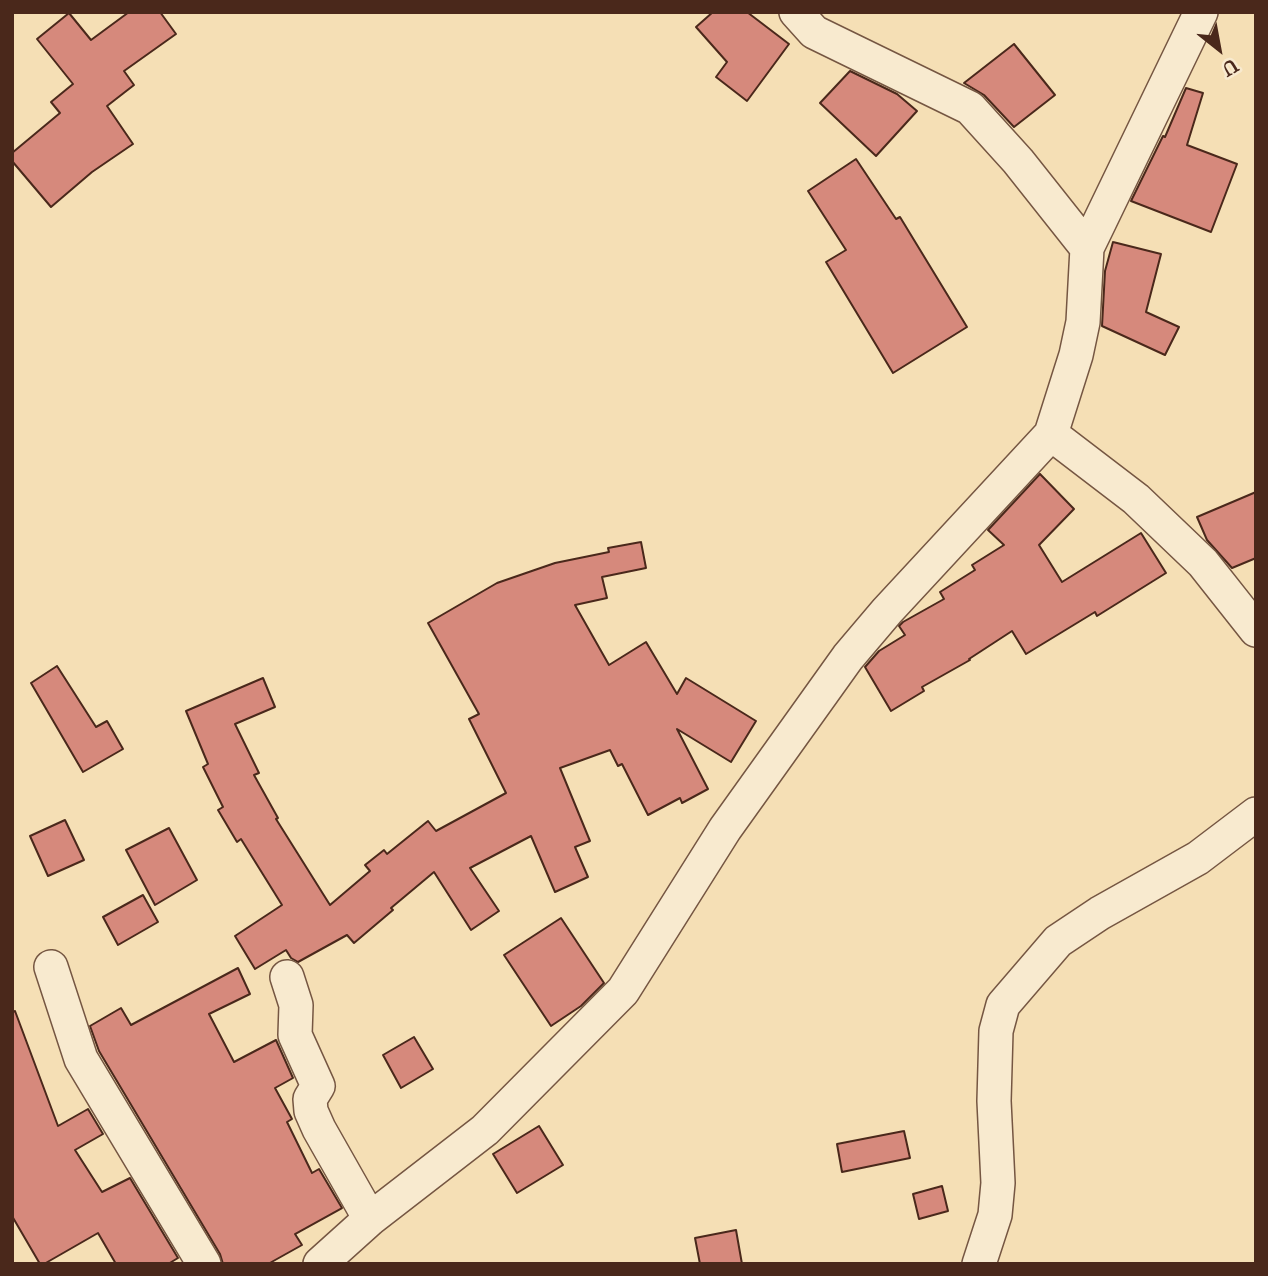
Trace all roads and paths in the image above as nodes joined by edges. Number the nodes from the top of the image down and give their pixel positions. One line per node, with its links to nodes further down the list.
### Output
1 (796, 12): 3 (street)
2 (1201, 12): 3 (street)
3 (1087, 248): 4 (street)
4 (1051, 434): 5 (street); 9 (street)
5 (1256, 630)
6 (1256, 814): 12 (street)
7 (51, 967): 10 (street)
8 (287, 977): 9 (street)
9 (370, 1219): 11 (street)
10 (204, 1264)
11 (320, 1264)
12 (979, 1264)

